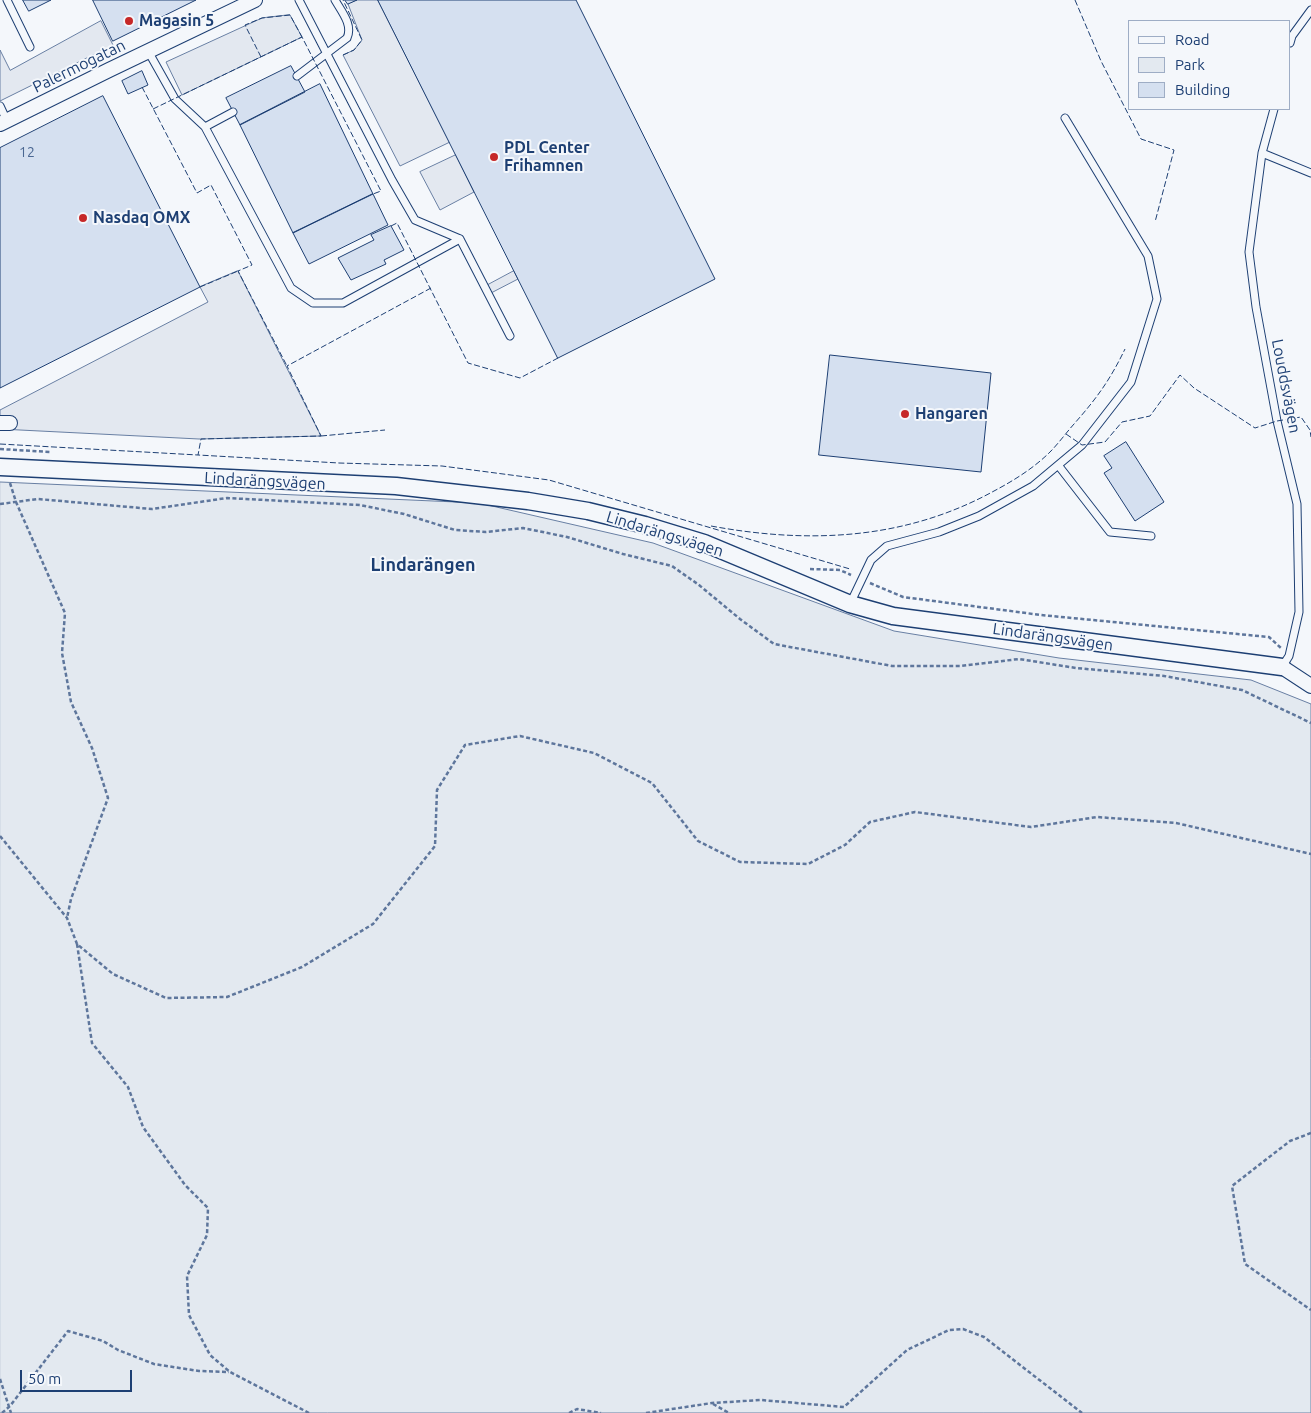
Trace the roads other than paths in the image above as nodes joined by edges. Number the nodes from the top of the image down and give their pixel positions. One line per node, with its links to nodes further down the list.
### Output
1 (7, 0): 7 (lane)
2 (255, 0): 8 (street, Palermogatan)
3 (299, 0): 9 (lane)
4 (335, 0): 9 (lane)
5 (1311, 10): 6 (lane)
6 (1291, 40)
7 (30, 47)
8 (148, 51): 15 (street, Palermogatan); 16 (lane)
9 (328, 54): 10 (lane); 19 (lane)
10 (298, 76)
11 (0, 106): 15 (lane)
12 (1274, 110): 17 (lane, Louddsvägen)
13 (233, 112): 16 (lane)
14 (1065, 118): 21 (lane)
15 (4, 123)
16 (205, 127): 19 (lane)
17 (1262, 153): 18 (lane); 25 (lane, Louddsvägen)
18 (1311, 173)
19 (460, 240): 20 (lane)
20 (510, 336)
21 (1058, 465): 23 (lane); 24 (lane)
22 (2, 467): 24 (street, Lindarängsvägen)
23 (1151, 536)
24 (850, 604): 25 (street, Lindarängsvägen)
25 (1286, 661): 26 (street, Lindarängsvägen)
26 (1311, 686)

